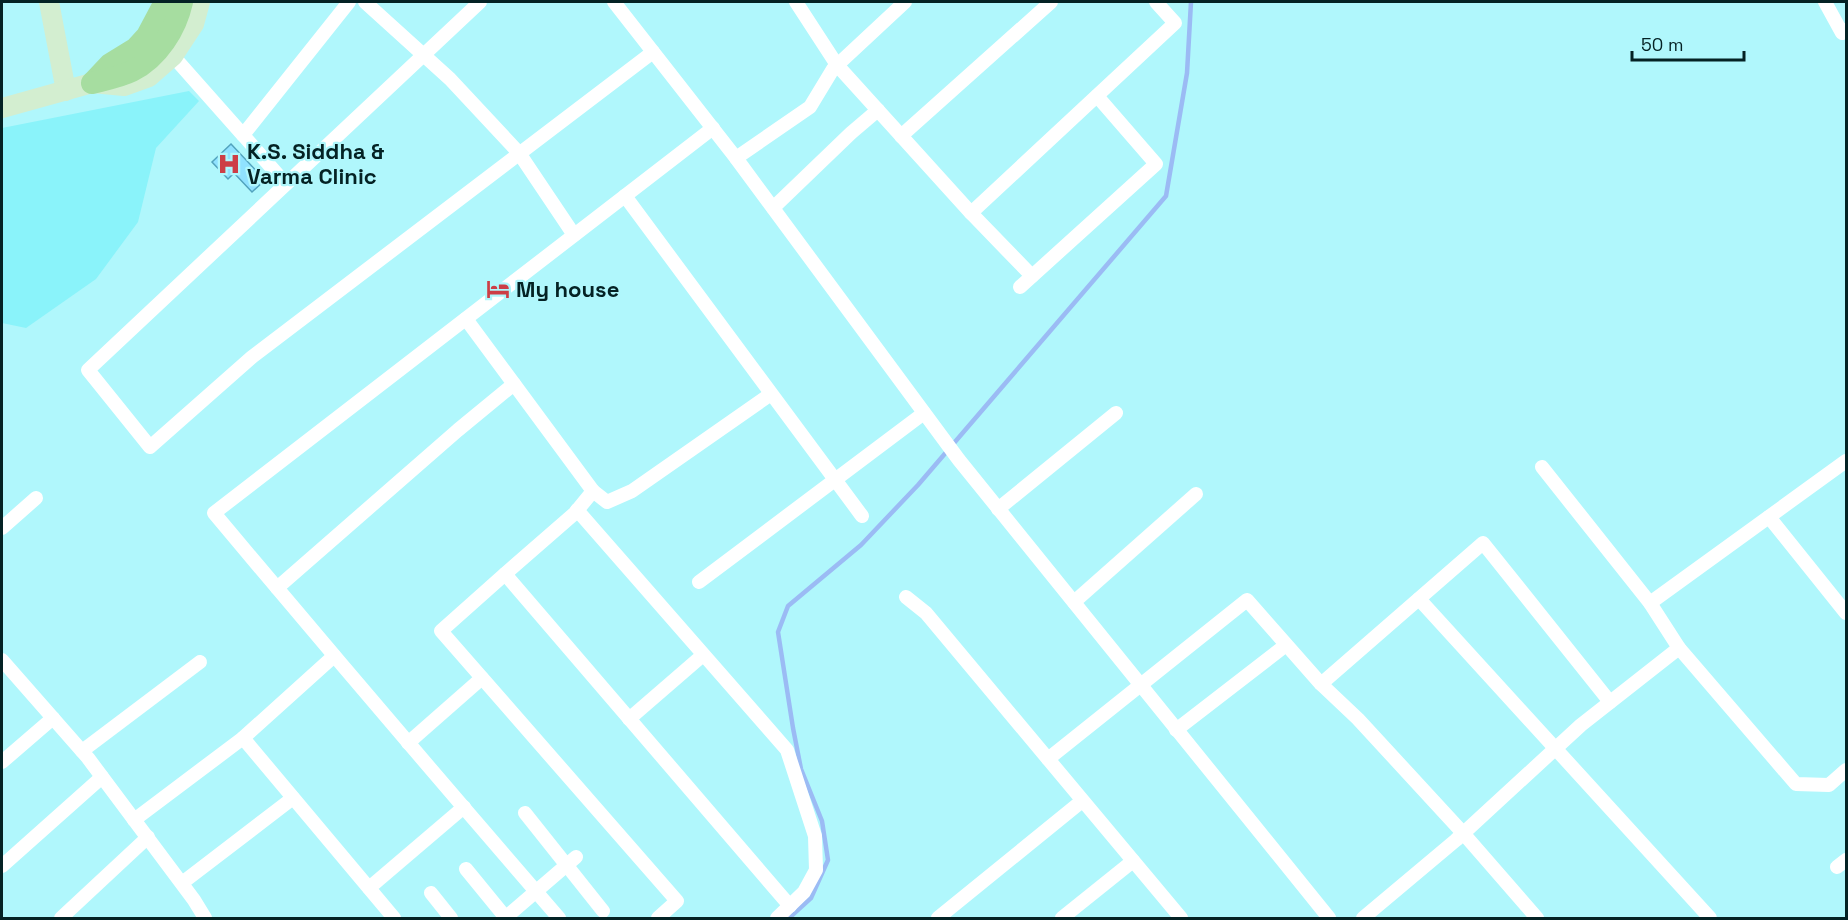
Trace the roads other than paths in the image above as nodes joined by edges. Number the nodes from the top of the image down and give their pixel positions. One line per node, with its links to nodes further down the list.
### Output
1 (49, 2): 21 (street)
2 (165, 2): 18 (main road)
3 (183, 2): 18 (main road)
4 (201, 2): 17 (street)
5 (349, 2): 26 (street)
6 (365, 2): 16 (street)
7 (480, 2): 16 (street)
8 (614, 2): 15 (street)
9 (796, 2): 19 (street)
10 (905, 2): 19 (street)
11 (1052, 2): 27 (street)
12 (1156, 2): 22 (street)
13 (1825, 2): 14 (street)
14 (1846, 30)
15 (653, 52): 25 (street); 28 (street)
16 (423, 55): 28 (street); 30 (street)
17 (173, 56): 20 (street); 26 (street)
18 (128, 63): 20 (main road)
19 (837, 65): 24 (street); 29 (street)
20 (92, 83): 21 (street)
21 (66, 91): 23 (street)
22 (1097, 96): 33 (street); 35 (street)
23 (2, 108)
24 (878, 110): 27 (street); 32 (street)
25 (713, 128): 29 (street); 31 (street)
26 (243, 135): 30 (street)
27 (901, 136): 33 (street)
28 (519, 153): 30 (street); 34 (street)
29 (736, 158): 32 (street)
30 (286, 184)
31 (625, 196): 34 (street); 39 (street)
32 (773, 208): 40 (street)
33 (971, 213): 35 (street)
34 (574, 235): 37 (street)
35 (1032, 276): 36 (street)
36 (1020, 287)
37 (466, 319): 38 (street); 55 (street)
38 (514, 384): 45 (street); 55 (street)
39 (771, 394): 44 (street); 45 (street)
40 (924, 413): 44 (street); 48 (street)
41 (1116, 413): 48 (street)
42 (1846, 461): 51 (street)
43 (1542, 466): 59 (street)
44 (836, 482): 50 (street); 54 (street)
45 (593, 491): 49 (street)
46 (1196, 494): 58 (street)
47 (36, 498): 52 (street)
48 (998, 509): 58 (street)
49 (577, 510): 53 (street); 63 (street)
50 (862, 516)
51 (1769, 517): 59 (street); 60 (street)
52 (2, 528)
53 (505, 574): 67 (street); 72 (street)
54 (699, 582)
55 (277, 588): 64 (street)
56 (906, 597): 78 (street)
57 (1419, 599): 68 (street); 70 (street); 76 (street)
58 (1074, 602): 69 (street)
59 (1650, 603): 62 (street)
60 (1846, 613)
61 (1286, 645): 68 (street); 69 (street); 73 (street)
62 (1679, 648): 70 (street); 80 (street)
63 (703, 655): 72 (street); 97 (street)
64 (334, 656): 74 (street); 75 (street)
65 (2, 660): 71 (street)
66 (200, 662): 77 (street)
67 (482, 678): 75 (street); 105 (street)
68 (1321, 684): 87 (street)
69 (1141, 685): 73 (street); 78 (street)
70 (1610, 702): 76 (street)
71 (53, 718): 77 (street); 79 (street)
72 (629, 719): 97 (street)
73 (1176, 729): 110 (street)
74 (243, 738): 82 (street); 86 (street)
75 (408, 743): 84 (street)
76 (1555, 748): 87 (street); 113 (street)
77 (82, 751): 81 (street)
78 (1048, 759): 83 (street)
79 (2, 762)
80 (1846, 770)
81 (102, 777): 86 (street); 91 (street)
82 (293, 798): 93 (street); 94 (street)
83 (1082, 801): 90 (street); 107 (street)
84 (464, 807): 94 (street); 95 (street)
85 (525, 813): 89 (street)
86 (134, 820): 88 (street)
87 (1463, 833): 111 (street); 112 (street)
88 (148, 837): 93 (street); 99 (street)
89 (571, 861): 95 (street); 98 (street)
90 (1133, 861): 108 (street); 109 (street)
91 (2, 866)
92 (466, 869): 103 (street)
93 (182, 883): 100 (street)
94 (369, 888): 101 (street)
95 (536, 892): 103 (street); 104 (street)
96 (431, 893): 102 (street)
97 (790, 906): 106 (street)
98 (603, 911)
99 (62, 918)
100 (205, 918)
101 (394, 918)
102 (451, 918)
103 (506, 918)
104 (558, 918)
105 (658, 918)
106 (777, 918)
107 (938, 918)
108 (1062, 918)
109 (1181, 918)
110 (1329, 918)
111 (1363, 918)
112 (1537, 918)
113 (1710, 918)

